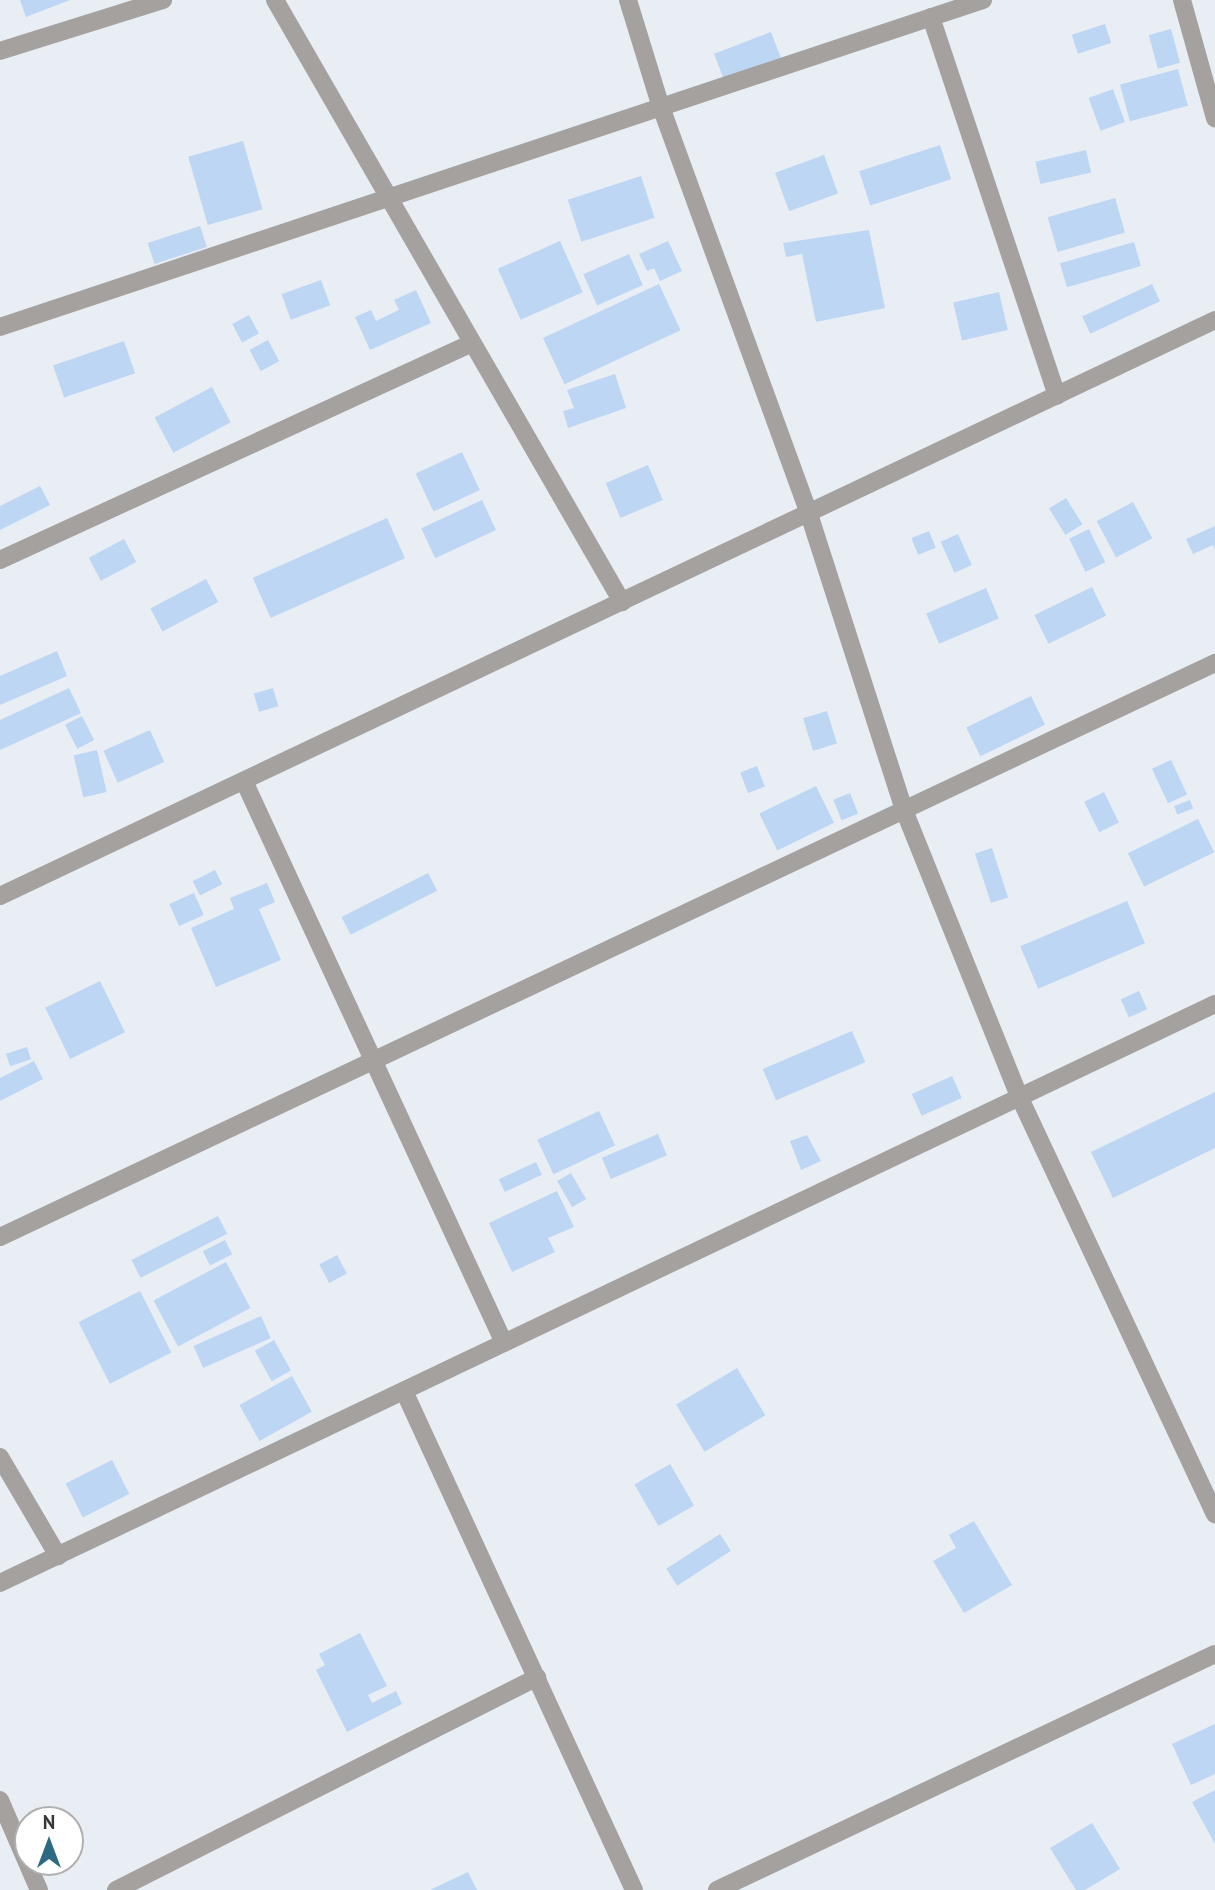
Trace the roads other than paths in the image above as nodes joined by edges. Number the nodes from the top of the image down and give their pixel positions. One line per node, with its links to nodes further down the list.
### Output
1 (163, 0): 7 (street)
2 (275, 0): 10 (street)
3 (628, 0): 8 (street)
4 (982, 0): 6 (street)
5 (1182, 0): 9 (street)
6 (931, 17): 8 (street); 14 (street)
7 (0, 51)
8 (661, 107): 10 (street); 15 (street)
9 (1215, 118)
10 (392, 196): 12 (street); 13 (street)
11 (1215, 320): 14 (street)
12 (0, 327)
13 (472, 343): 16 (street); 17 (street)
14 (1057, 396): 15 (street)
15 (809, 514): 17 (street); 20 (street)
16 (0, 560)
17 (622, 602): 19 (street)
18 (1215, 663): 20 (street)
19 (244, 781): 21 (street); 23 (street)
20 (904, 810): 23 (street); 24 (street)
21 (0, 896)
22 (1215, 1004): 24 (street)
23 (376, 1059): 25 (street); 26 (street)
24 (1019, 1096): 26 (street); 29 (street)
25 (0, 1237)
26 (504, 1343): 27 (street)
27 (404, 1391): 30 (street); 33 (street)
28 (0, 1457): 30 (street)
29 (1215, 1514)
30 (58, 1556): 31 (street)
31 (0, 1583)
32 (1215, 1654): 38 (street)
33 (537, 1677): 36 (street); 37 (street)
34 (0, 1800): 35 (street)
35 (39, 1890)
36 (116, 1890)
37 (634, 1890)
38 (717, 1890)

